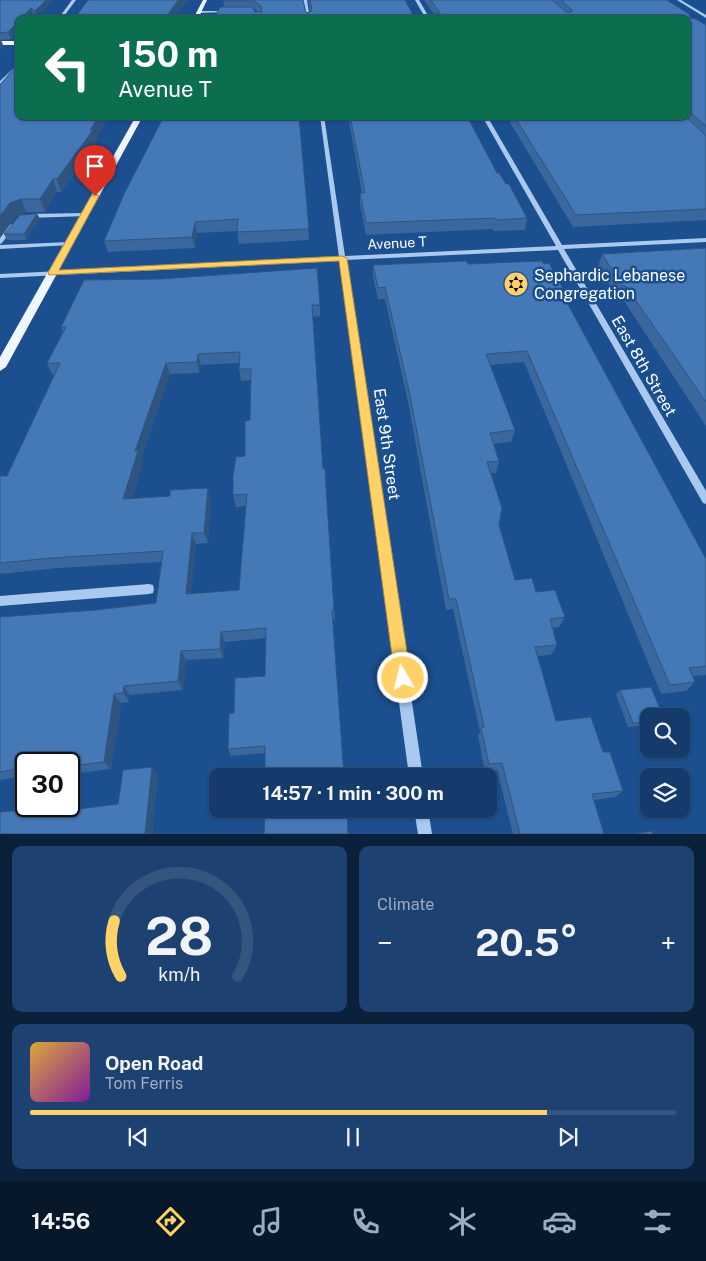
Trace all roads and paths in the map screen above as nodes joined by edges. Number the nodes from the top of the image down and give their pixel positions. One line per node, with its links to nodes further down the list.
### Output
1 (74, 0): 8 (street)
2 (205, 0): 6 (main road)
3 (305, 0): 10 (street)
4 (417, 0): 11 (street)
5 (678, 0): 12 (street)
6 (199, 12): 7 (street); 9 (main road)
7 (234, 12)
8 (63, 15)
9 (197, 15)
10 (307, 15)
11 (426, 15)
12 (706, 17)
13 (15, 43): 14 (main road)
14 (0, 44)
15 (15, 69): 16 (street)
16 (0, 83)
17 (138, 120): 20 (main road)
18 (323, 120): 26 (street, East 9th Street)
19 (486, 120): 25 (street, East 8th Street)
20 (85, 215): 22 (street); 23 (main road)
21 (706, 240): 25 (street, Avenue T)
22 (0, 242)
23 (69, 244): 24 (street); 27 (main road)
24 (0, 247)
25 (560, 247): 26 (street, Avenue T); 30 (street, East 8th Street)
26 (342, 258): 27 (street, Avenue T); 33 (street, East 9th Street)
27 (52, 273): 28 (street, Avenue T); 29 (main road)
28 (0, 276)
29 (0, 367)
30 (706, 500)
31 (149, 589): 32 (street)
32 (0, 601)
33 (415, 768)
34 (422, 818): 35 (street)
35 (425, 834)

